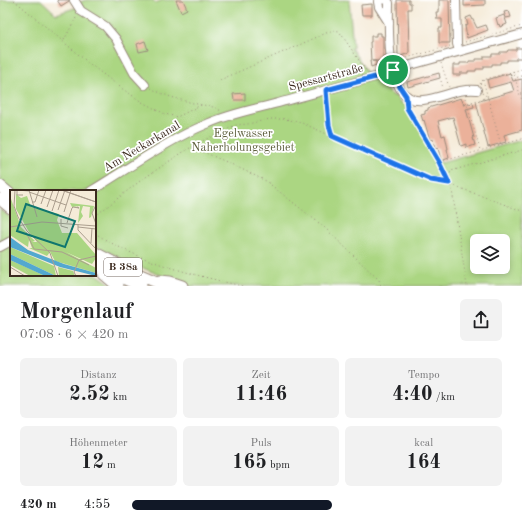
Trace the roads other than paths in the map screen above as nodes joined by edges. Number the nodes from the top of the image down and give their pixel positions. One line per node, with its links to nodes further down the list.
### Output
1 (381, 0): 5 (street)
2 (387, 0): 5 (street)
3 (456, 0): 7 (street)
4 (78, 1): 9 (street)
5 (389, 24): 8 (street)
6 (522, 34): 7 (street, Spessartstraße)
7 (459, 51): 8 (street, Spessartstraße)
8 (393, 70): 10 (street); 11 (street, Spessartstraße)
9 (145, 85)
10 (477, 90)
11 (228, 116): 13 (street, Am Neckarkanal)
12 (0, 186): 14 (highway)
13 (93, 190)
14 (10, 194)
15 (0, 199): 16 (highway)
16 (10, 207)
17 (10, 242): 18 (street)
18 (0, 247)
19 (96, 253): 22 (highway, B 38a)
20 (96, 265): 23 (highway, B 38a)
21 (96, 265): 24 (highway, B 38a)
22 (151, 280): 25 (highway, B 38a); 26 (highway, B 38a)
23 (118, 286)
24 (141, 286)
25 (166, 286)
26 (182, 286)

